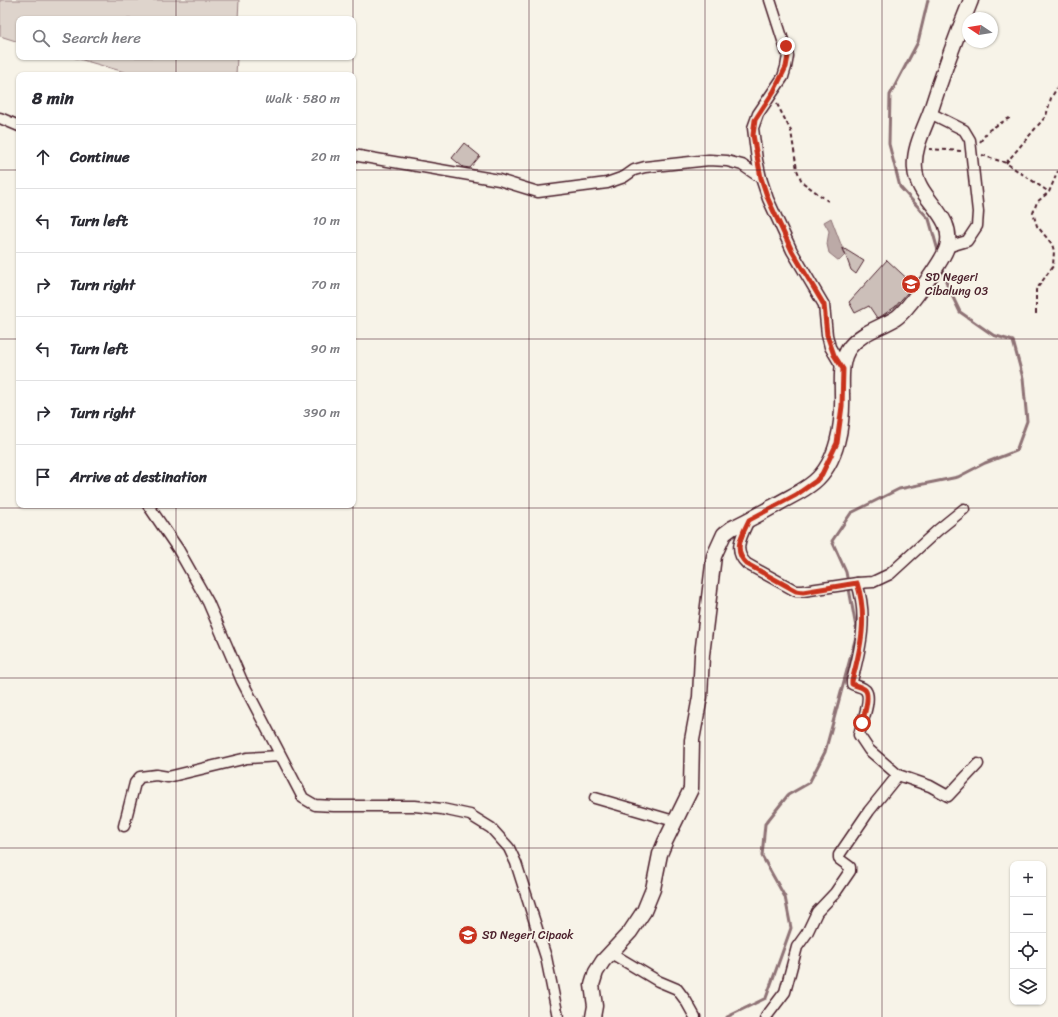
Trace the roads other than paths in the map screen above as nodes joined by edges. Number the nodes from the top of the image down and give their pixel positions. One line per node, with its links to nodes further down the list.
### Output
1 (770, 0): 7 (street)
2 (971, 0): 3 (street)
3 (930, 113): 8 (street); 8 (street)
4 (0, 118): 5 (street)
5 (16, 125)
6 (356, 156): 7 (street)
7 (761, 178): 9 (street)
8 (947, 250): 9 (street)
9 (843, 369): 12 (street)
10 (150, 508): 14 (street)
11 (964, 508): 13 (street)
12 (749, 520): 13 (street); 18 (street)
13 (852, 583): 16 (street)
14 (280, 756): 19 (street); 21 (street)
15 (978, 764): 16 (street)
16 (898, 775): 24 (street)
17 (595, 798): 18 (street)
18 (674, 820): 20 (street)
19 (124, 826)
20 (611, 953): 22 (street); 23 (street)
21 (558, 1017)
22 (593, 1017)
23 (695, 1017)
24 (766, 1017)

